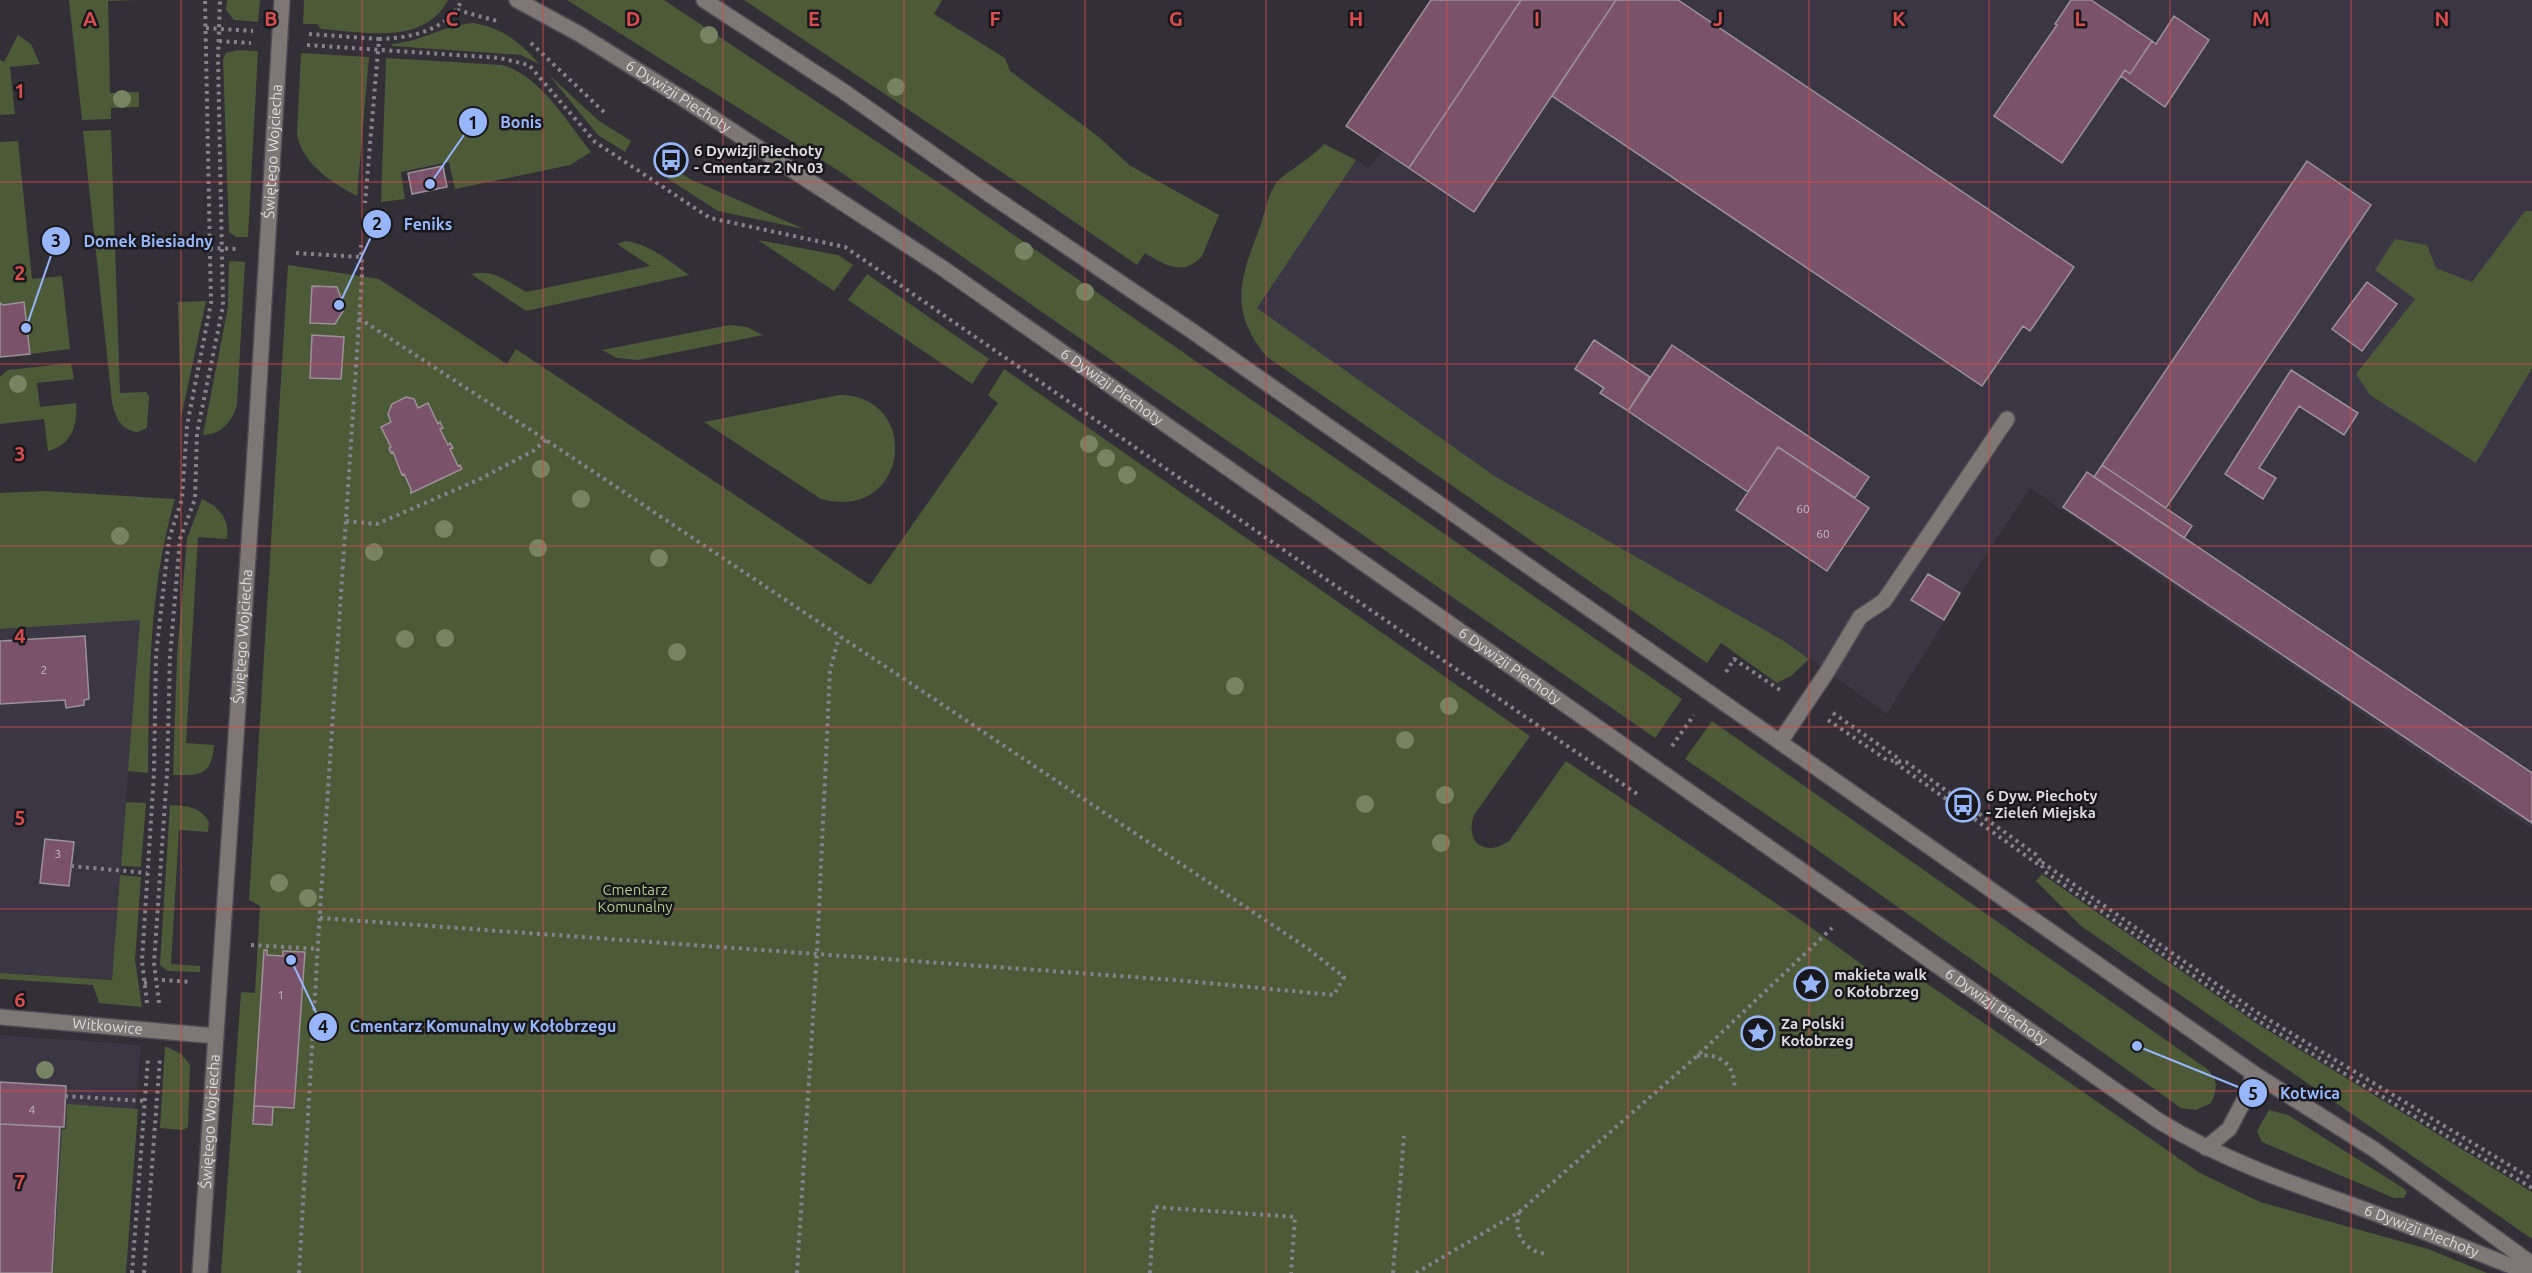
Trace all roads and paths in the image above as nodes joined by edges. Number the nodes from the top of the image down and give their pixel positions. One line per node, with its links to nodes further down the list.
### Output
1 (205, 0): 9 (path)
2 (220, 0): 10 (path)
3 (282, 0): 56 (street, Świętego Wojciecha)
4 (462, 0): 7 (path)
5 (517, 0): 64 (street, 6 Dywizji Piechoty)
6 (704, 0): 37 (street, 6 Dywizji Piechoty)
7 (457, 10): 8 (path); 14 (path)
8 (502, 24)
9 (206, 28): 10 (path); 22 (path)
10 (219, 29): 11 (path); 15 (path)
11 (258, 31)
12 (302, 34): 14 (path)
13 (524, 37): 19 (path)
14 (379, 39): 18 (path)
15 (219, 41): 16 (path); 23 (path)
16 (258, 43)
17 (301, 45): 18 (path)
18 (378, 51): 20 (path); 40 (path)
19 (606, 114)
20 (365, 203)
21 (361, 245): 26 (path)
22 (210, 248): 23 (path); 43 (path)
23 (223, 249): 24 (path); 53 (path)
24 (229, 249)
25 (289, 252): 26 (path)
26 (361, 257): 27 (path)
27 (357, 317): 29 (path); 30 (path)
28 (2007, 419): 37 (street)
29 (546, 440): 30 (path); 31 (path)
30 (346, 521): 44 (path)
31 (839, 636): 47 (path); 47 (path)
32 (1724, 675): 33 (path)
33 (1770, 684)
34 (1697, 711): 38 (path)
35 (1833, 713): 39 (path)
36 (1831, 722): 39 (path)
37 (1780, 742): 59 (street, 6 Dywizji Piechoty)
38 (1669, 748)
39 (1898, 761): 41 (path)
40 (1640, 789)
41 (2041, 863): 65 (path); 66 (path)
42 (71, 866): 43 (path)
43 (147, 873): 52 (path)
44 (320, 918): 46 (path); 47 (path)
45 (1832, 928): 58 (path)
46 (318, 948): 48 (path); 73 (path)
47 (817, 953): 74 (path)
48 (250, 954)
49 (162, 980): 51 (path)
50 (151, 982): 52 (path)
51 (199, 982)
52 (144, 983): 55 (path)
53 (159, 998)
54 (0, 1017): 55 (street, Witkowice)
55 (149, 1031): 56 (street, Witkowice); 62 (path)
56 (216, 1036): 72 (street, Świętego Wojciecha)
57 (160, 1046): 71 (path)
58 (1697, 1056): 60 (path); 67 (path)
59 (2253, 1072): 64 (street); 69 (street, 6 Dywizji Piechoty)
60 (1734, 1090)
61 (65, 1096): 62 (path)
62 (145, 1101): 70 (path)
63 (1404, 1136): 77 (path)
64 (2206, 1148): 79 (street, 6 Dywizji Piechoty)
65 (2532, 1179)
66 (2532, 1188)
67 (1519, 1212): 68 (path); 78 (path)
68 (1546, 1254)
69 (2532, 1263)
70 (132, 1273)
71 (144, 1273)
72 (200, 1273)
73 (299, 1273)
74 (797, 1273)
75 (1150, 1273): 76 (path)
76 (1291, 1273)
77 (1393, 1273)
78 (1416, 1273)
79 (2529, 1273)

